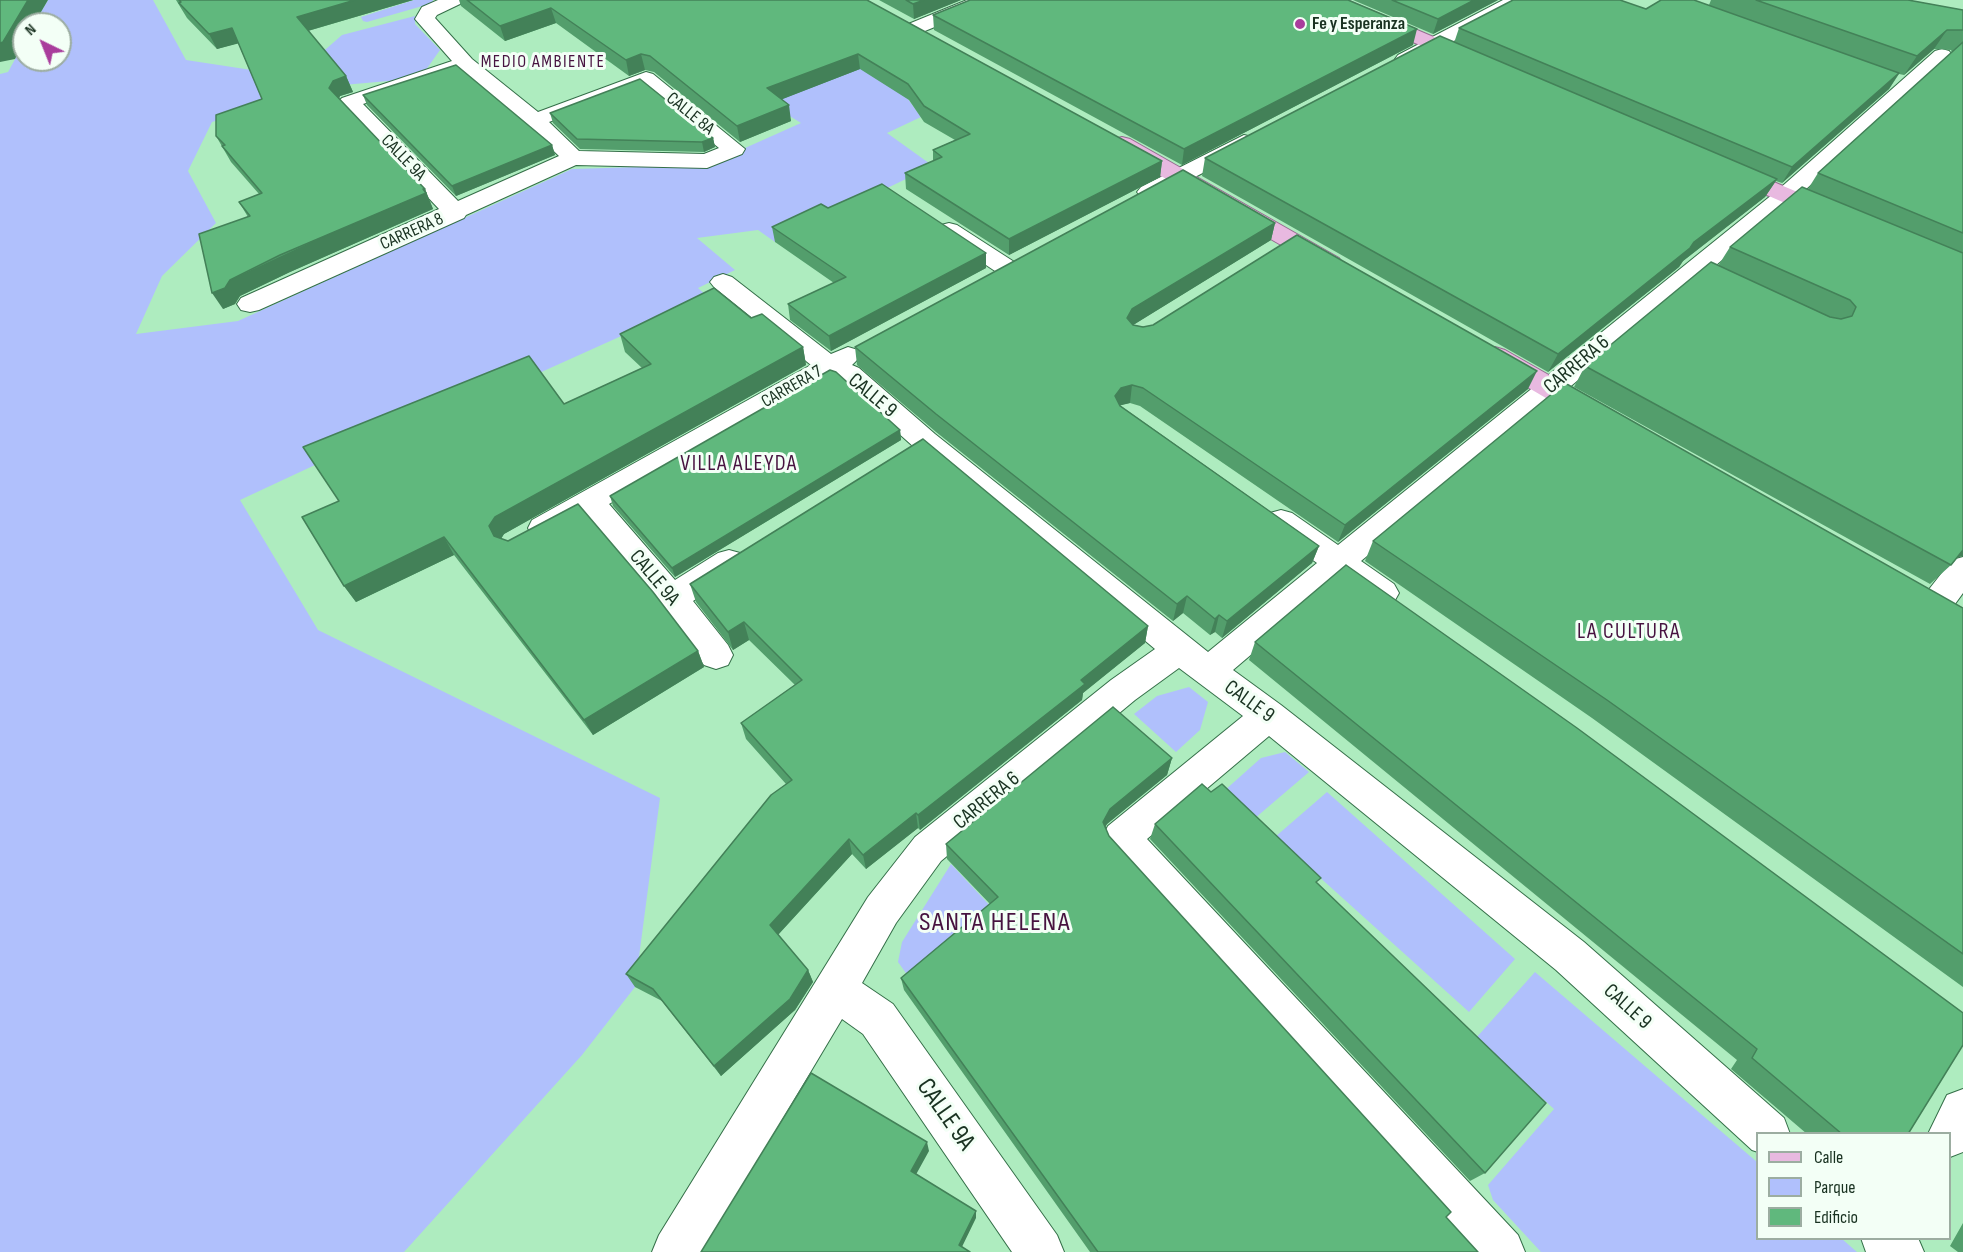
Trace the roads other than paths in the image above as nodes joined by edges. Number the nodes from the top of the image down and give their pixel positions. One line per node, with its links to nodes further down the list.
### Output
1 (453, 0): 9 (street)
2 (984, 0): 5 (street)
3 (1331, 0): 6 (main road)
4 (1517, 0): 6 (street)
5 (904, 24): 7 (main road)
6 (1434, 44): 10 (main road); 11 (street)
7 (944, 46)
8 (1942, 55): 13 (street, CARRERA 6)
9 (465, 63): 14 (street); 22 (street, CALLE 9A)
10 (1489, 67)
11 (1381, 71)
12 (1886, 78): 13 (street)
13 (1908, 86): 20 (street, CARRERA 6)
14 (535, 120): 17 (street); 17 (street, CALLE 8A)
15 (1098, 130): 19 (main road)
16 (1265, 132): 19 (street)
17 (573, 159): 22 (street, CARRERA 8)
18 (1709, 162): 20 (main road)
19 (1180, 176): 21 (street); 27 (main road)
20 (1786, 195): 24 (main road); 25 (street, CARRERA 6)
21 (1130, 203)
22 (456, 213): 30 (street, CARRERA 8)
23 (933, 220): 26 (street)
24 (1849, 222)
25 (1693, 268): 29 (street); 34 (street, CARRERA 6)
26 (1010, 270)
27 (1348, 273)
28 (723, 282): 33 (street, CALLE 9)
29 (1724, 282)
30 (250, 304)
31 (869, 345): 33 (street, CARRERA 7)
32 (1478, 346): 34 (main road)
33 (829, 366): 37 (street, CARRERA 7); 45 (street, CALLE 9)
34 (1549, 388): 35 (main road); 40 (street, CARRERA 6)
35 (1611, 423)
36 (1253, 501): 40 (street)
37 (590, 502): 38 (street, CARRERA 7); 42 (street, CALLE 9A)
38 (525, 539)
39 (753, 548): 42 (street)
40 (1339, 561): 44 (street); 47 (street, CARRERA 6)
41 (1963, 569): 43 (street)
42 (672, 598): 46 (street, CALLE 9A)
43 (1935, 605)
44 (1406, 609)
45 (1179, 650): 47 (street, CALLE 9); 49 (street, CARRERA 6)
46 (716, 655)
47 (1208, 672): 48 (street, CALLE 9)
48 (1269, 715): 51 (street, CALLE 9); 55 (street)
49 (836, 990): 53 (street, CARRERA 6); 54 (street, CALLE 9A)
50 (1963, 1111): 52 (street)
51 (1766, 1132)
52 (1951, 1132)
53 (675, 1252)
54 (1040, 1252)
55 (1501, 1252)

